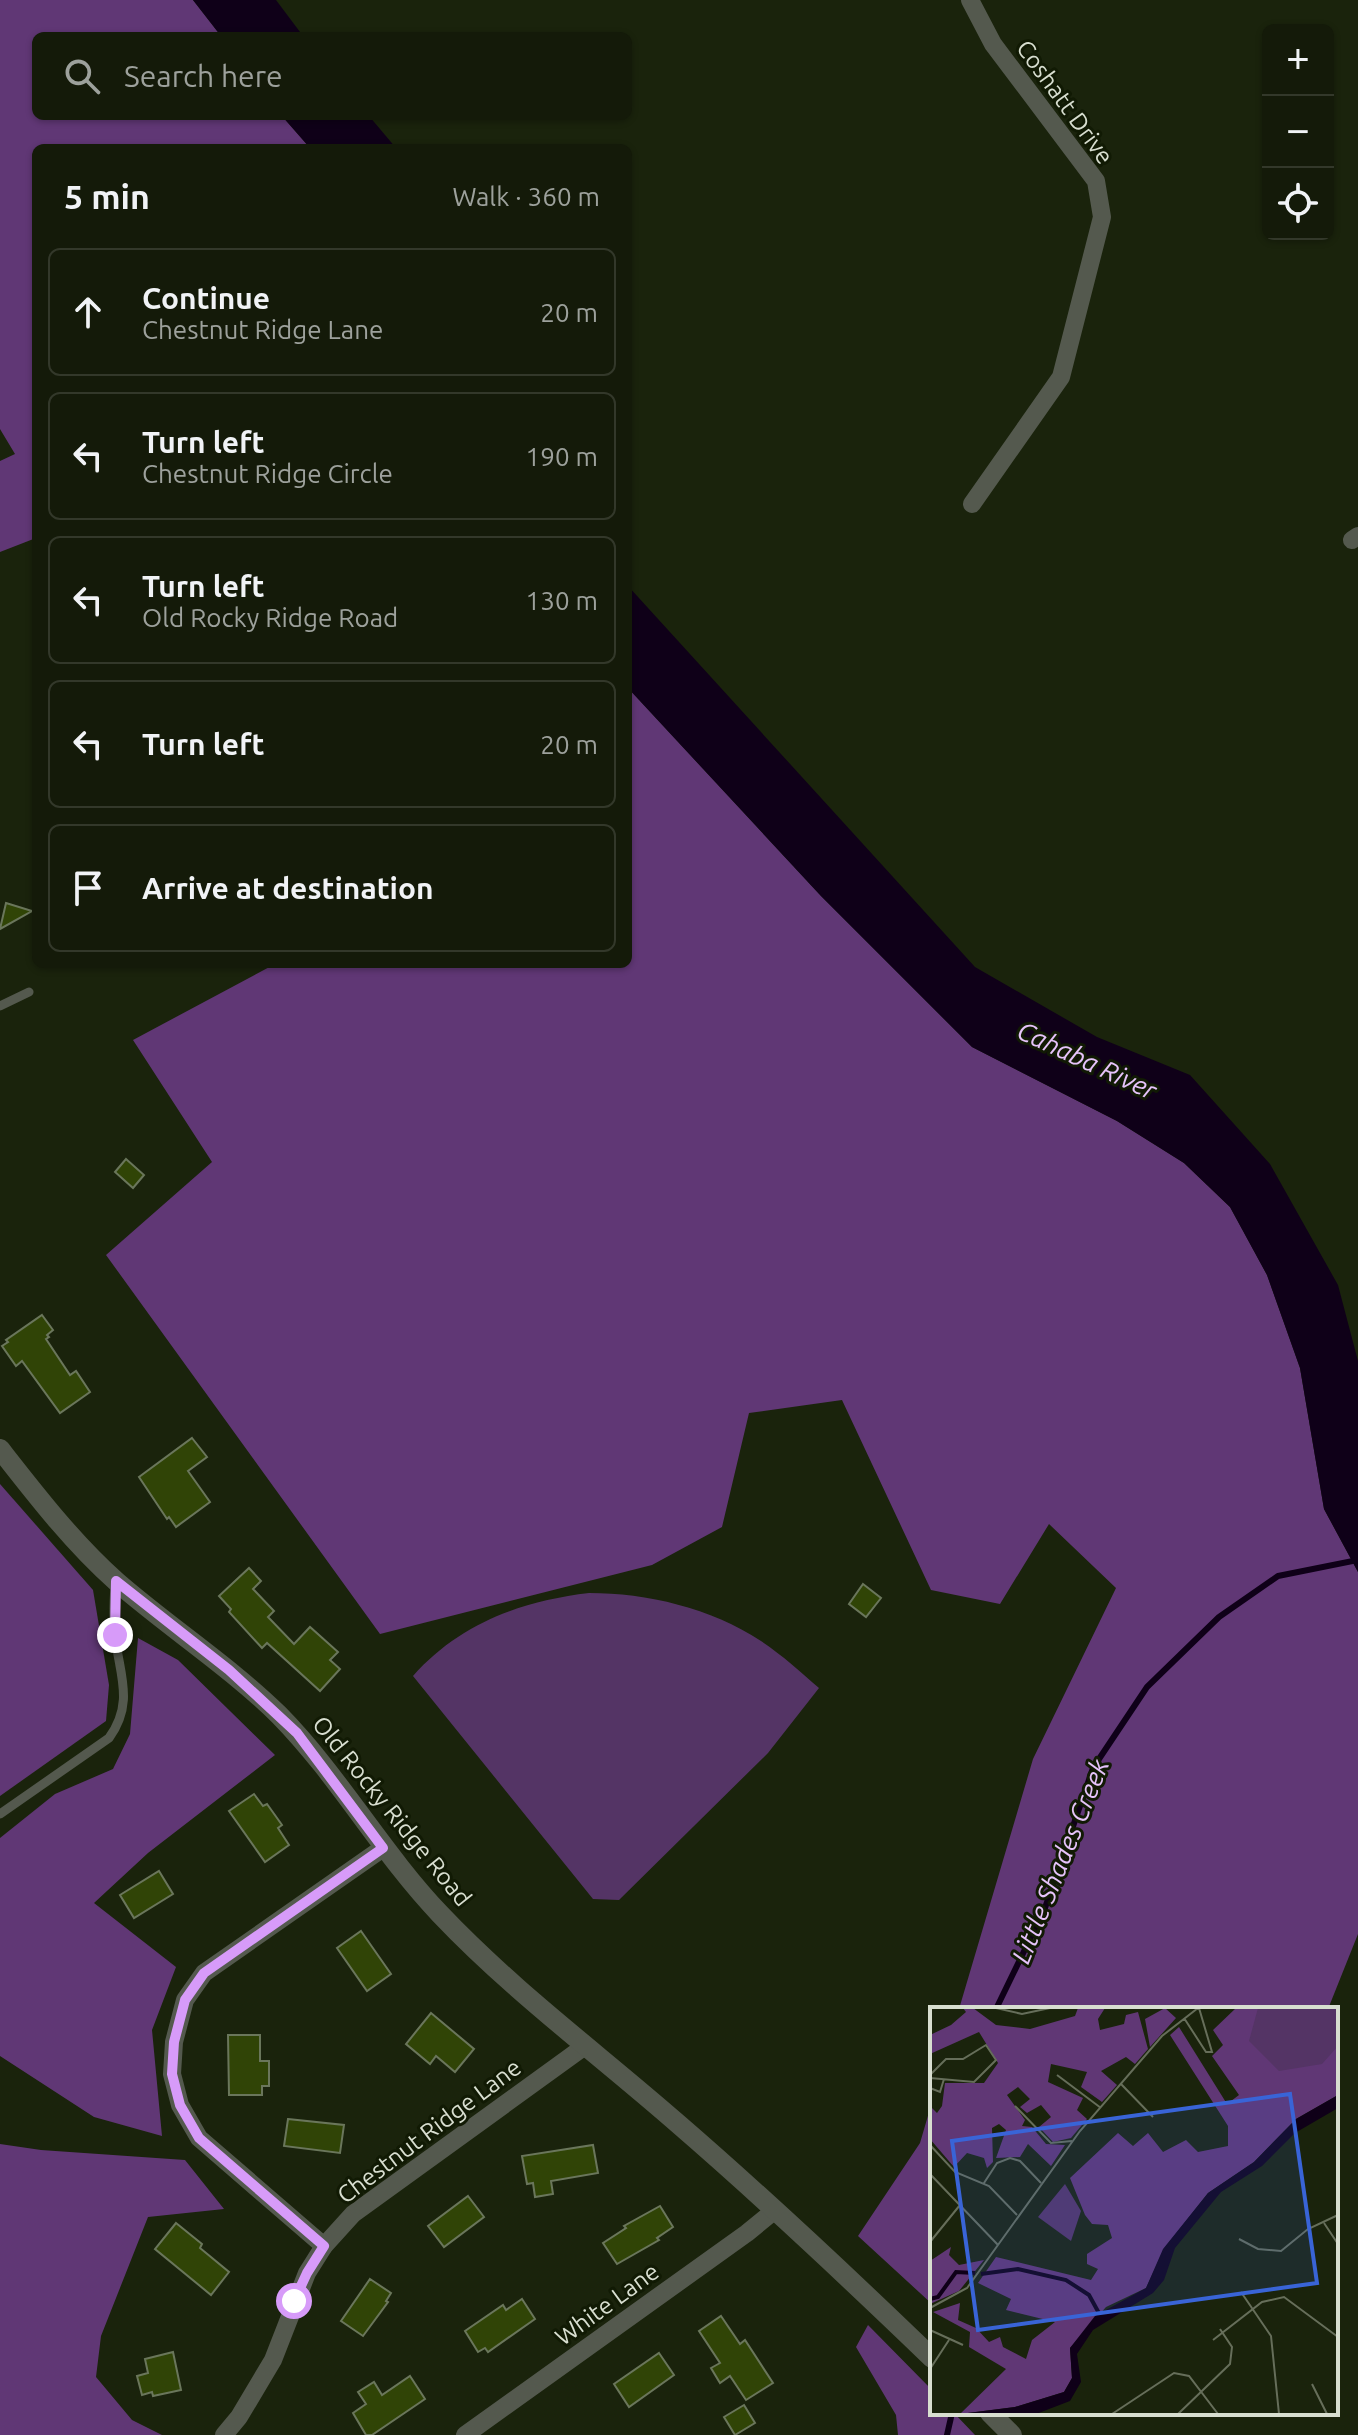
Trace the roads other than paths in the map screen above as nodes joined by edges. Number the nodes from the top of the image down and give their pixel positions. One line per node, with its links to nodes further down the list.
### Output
1 (970, 0): 2 (street, Coshatt Drive)
2 (972, 504)
3 (29, 992): 4 (lane)
4 (0, 1006)
5 (0, 1449): 6 (street, Old Rocky Ridge Road)
6 (116, 1581): 7 (lane); 8 (street, Old Rocky Ridge Road)
7 (0, 1814)
8 (383, 1848): 9 (street, Old Rocky Ridge Road); 11 (street)
9 (585, 2046): 10 (street, Old Rocky Ridge Road); 11 (street, Chestnut Ridge Lane)
10 (775, 2210): 12 (street, Old Rocky Ridge Road); 14 (street, White Lane)
11 (324, 2246): 13 (street, Chestnut Ridge Lane)
12 (930, 2356)
13 (224, 2435)
14 (465, 2435)

